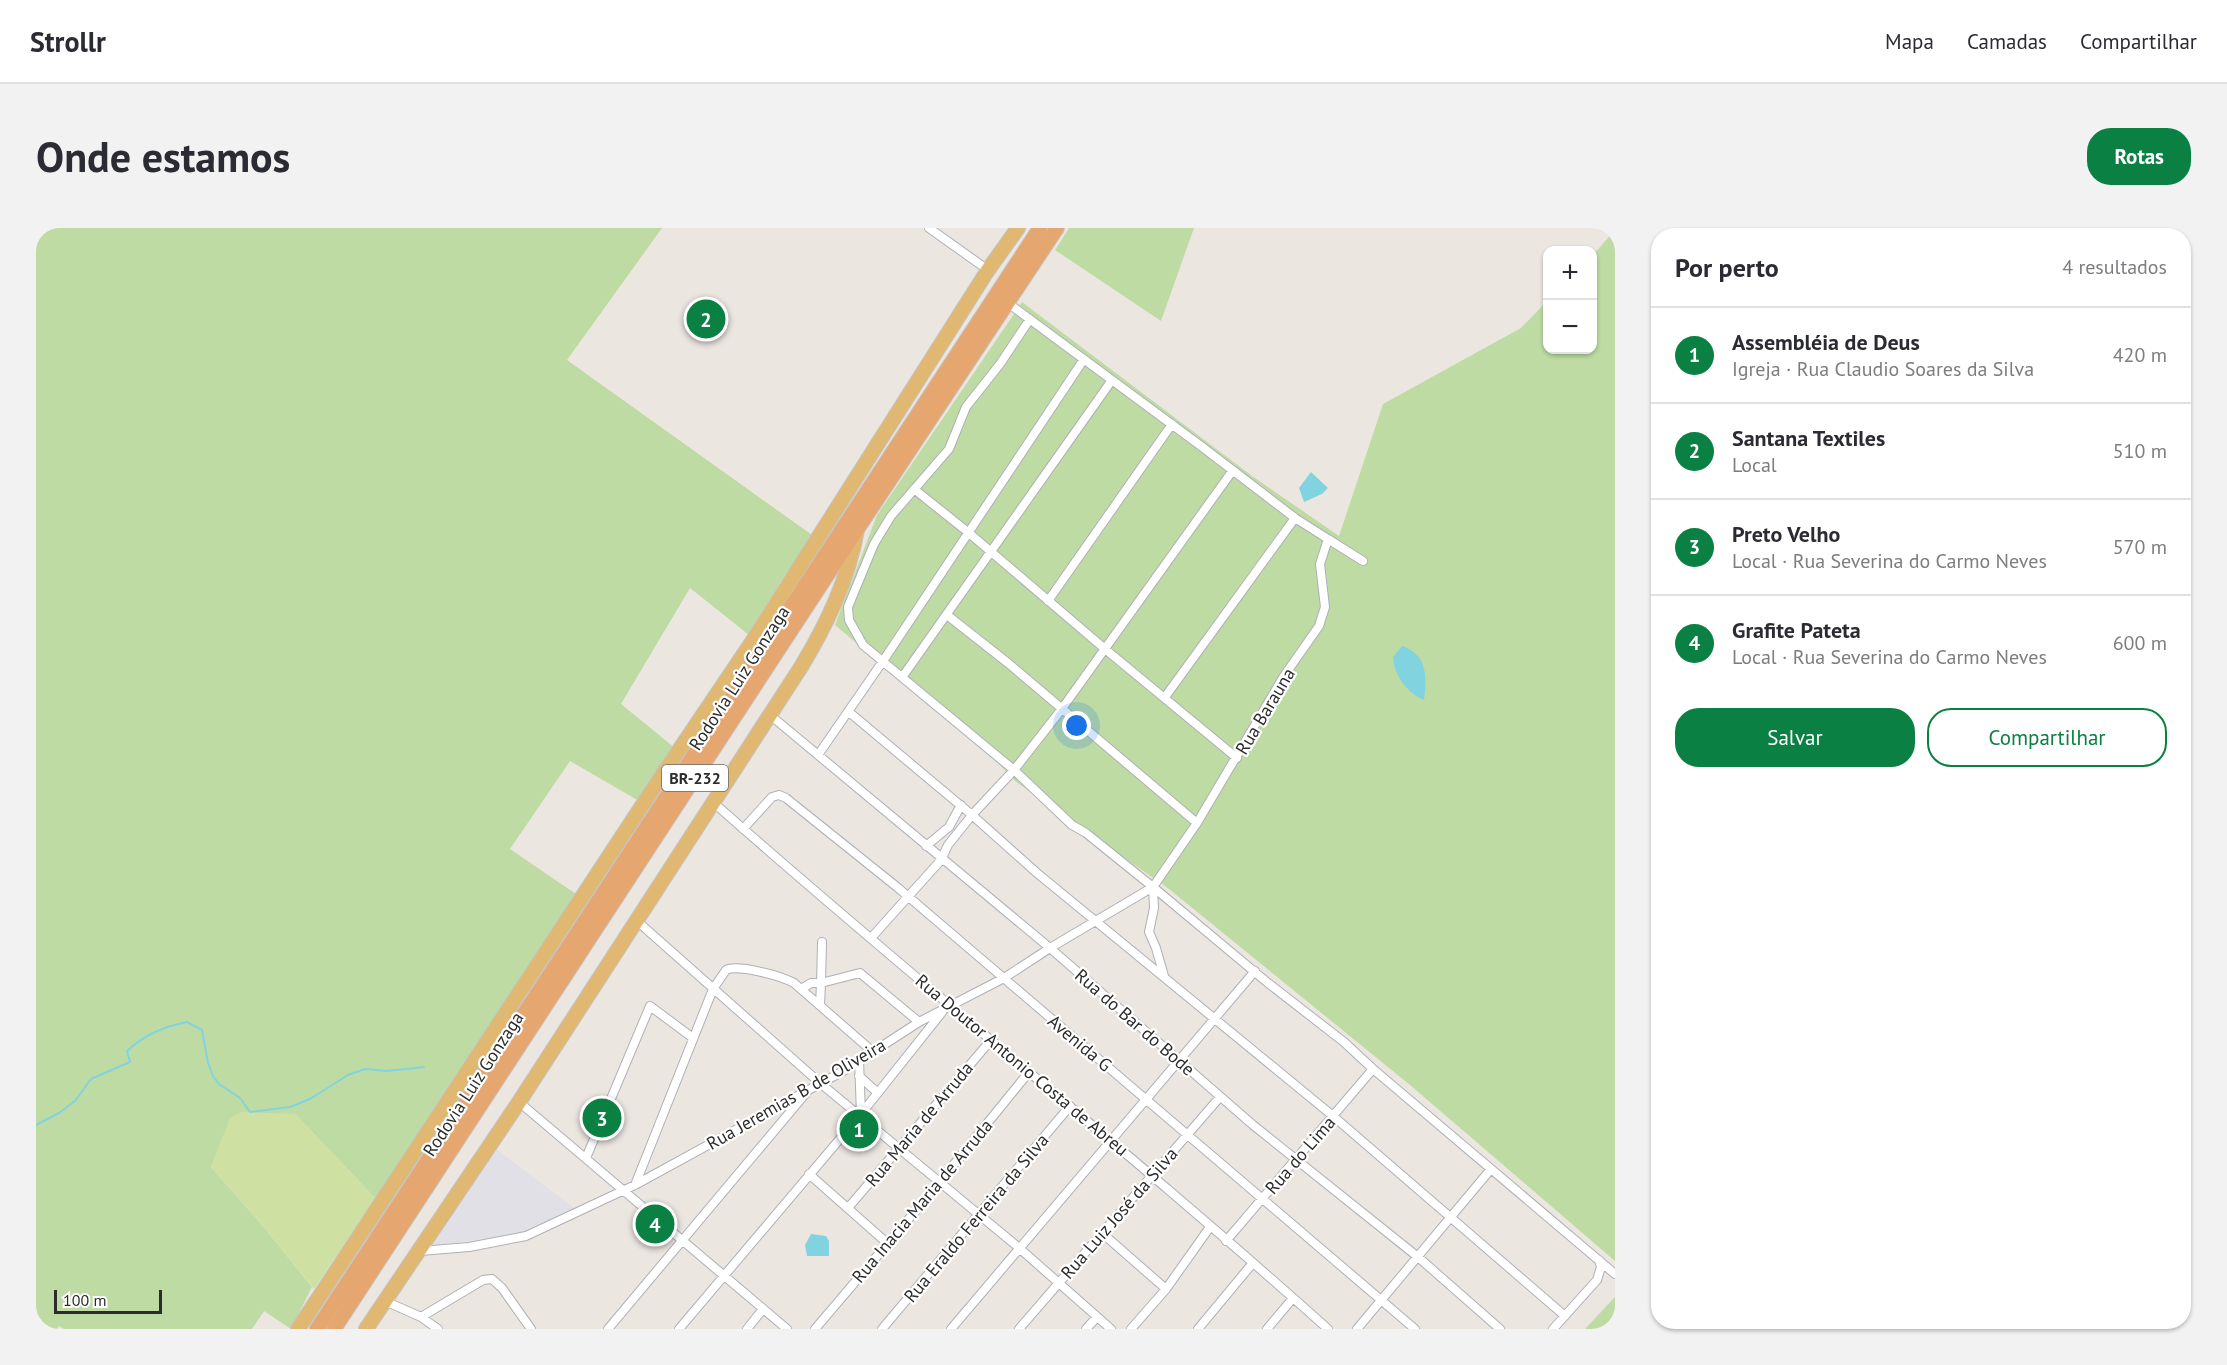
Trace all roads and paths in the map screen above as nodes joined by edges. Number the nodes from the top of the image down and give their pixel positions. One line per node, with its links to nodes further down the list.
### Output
1 (929, 228): 5 (street)
2 (1017, 228): 5 (main road, BR-232)
3 (1040, 228): 108 (highway, Rodovia Luiz Gonzaga / BR-232)
4 (1057, 228): 6 (highway, Rodovia Luiz Gonzaga / BR-232)
5 (988, 270): 107 (main road, BR-232)
6 (1008, 303): 7 (street); 14 (highway, Rodovia Luiz Gonzaga / BR-232)
7 (1030, 319): 8 (street); 12 (street)
8 (1084, 360): 9 (street); 15 (street)
9 (1112, 380): 10 (street); 17 (street)
10 (1172, 424): 11 (street); 19 (street)
11 (1233, 470): 13 (street); 21 (street)
12 (914, 489): 15 (street); 22 (street)
13 (1295, 518): 16 (street); 24 (street)
14 (858, 528): 27 (main road); 109 (highway, Rodovia Luiz Gonzaga / BR-232)
15 (969, 533): 17 (street); 22 (street)
16 (1328, 539): 18 (street); 29 (street, Rua Barauna)
17 (991, 552): 19 (street); 20 (street)
18 (1362, 561)
19 (1048, 601): 21 (street)
20 (947, 615): 23 (street); 25 (street)
21 (1105, 649): 24 (street); 25 (street)
22 (883, 661): 23 (street); 26 (street)
23 (903, 676): 30 (street)
24 (1165, 698): 29 (street)
25 (1060, 710): 30 (street); 34 (street)
26 (849, 711): 28 (street); 32 (street)
27 (770, 715): 28 (street, Rua do Bar do Bode); 31 (main road, BR-232)
28 (818, 754): 36 (street, Rua do Bar do Bode)
29 (1237, 758): 34 (street, Rua Barauna)
30 (1014, 770): 33 (street); 38 (street)
31 (714, 803): 35 (street, Rua Doutor Antonio Costa de Abreu); 40 (main road, BR-232)
32 (961, 805): 33 (street); 36 (street)
33 (972, 815): 37 (street); 41 (street)
34 (1197, 823): 38 (street, Rua Barauna)
35 (743, 829): 39 (street, Avenida G); 42 (street, Rua Doutor Antonio Costa de Abreu)
36 (926, 846): 37 (street, Rua do Bar do Bode)
37 (941, 860): 39 (street); 44 (street, Rua do Bar do Bode)
38 (1153, 887): 41 (street, Rua Jeremias B de Oliveira); 45 (street); 46 (street)
39 (908, 897): 42 (street); 47 (street, Avenida G)
40 (637, 921): 49 (street); 67 (main road, BR-232)
41 (1096, 922): 44 (street, Rua Jeremias B de Oliveira); 46 (street)
42 (871, 938): 52 (street, Rua Doutor Antonio Costa de Abreu)
43 (822, 942): 48 (street)
44 (1050, 948): 47 (street, Rua Jeremias B de Oliveira); 59 (street, Rua do Bar do Bode)
45 (1254, 971): 53 (street); 60 (street)
46 (1164, 977): 53 (street)
47 (1004, 978): 52 (street, Rua Jeremias B de Oliveira); 66 (street, Avenida G)
48 (821, 983): 50 (street); 51 (street); 54 (street)
49 (713, 989): 50 (street); 55 (street); 63 (street)
50 (801, 989): 51 (street)
51 (820, 1005): 57 (street)
52 (948, 1006): 54 (street, Rua Jeremias B de Oliveira); 56 (street, Rua Doutor Antonio Costa de Abreu); 64 (street)
53 (1214, 1019): 59 (street); 70 (street)
54 (919, 1022): 57 (street, Rua Jeremias B de Oliveira)
55 (693, 1038): 74 (street); 80 (street)
56 (990, 1040): 61 (street, Rua Doutor Antonio Costa de Abreu); 73 (street, Rua Maria de Arruda)
57 (872, 1051): 58 (street, Rua Jeremias B de Oliveira)
58 (860, 1060): 62 (street); 63 (street, Rua Jeremias B de Oliveira)
59 (1178, 1060): 65 (street, Rua do Bar do Bode); 66 (street)
60 (1373, 1069): 70 (street, Rua do Lima); 76 (street)
61 (1029, 1072): 68 (street, Rua Doutor Antonio Costa de Abreu); 79 (street, Rua Inacia Maria de Arruda)
62 (860, 1076): 64 (street); 69 (street)
63 (816, 1085): 69 (street); 80 (street, Rua Jeremias B de Oliveira); 88 (street)
64 (878, 1093): 69 (street)
65 (1220, 1096): 71 (street, Rua Luiz José da Silva); 75 (street, Rua do Bar do Bode)
66 (1145, 1099): 71 (street, Avenida G); 72 (street)
67 (519, 1102): 74 (street); 92 (main road, BR-232)
68 (1070, 1106): 72 (street, Rua Doutor Antonio Costa de Abreu); 84 (street, Rua Eraldo Ferreira da Silva)
69 (860, 1115): 73 (street); 77 (street)
70 (1333, 1116): 75 (street, Rua do Lima); 85 (street)
71 (1188, 1134): 78 (street, Rua Luiz José da Silva); 82 (street, Avenida G)
72 (1110, 1139): 78 (street, Rua Doutor Antonio Costa de Abreu); 91 (street)
73 (898, 1148): 79 (street); 83 (street, Rua Maria de Arruda)
74 (586, 1158): 81 (street)
75 (1296, 1159): 82 (street, Rua do Lima); 93 (street, Rua do Bar do Bode)
76 (1491, 1169): 85 (street); 94 (street)
77 (809, 1174): 83 (street); 97 (street)
78 (1153, 1175): 86 (street, Rua Doutor Antonio Costa de Abreu); 87 (street, Rua Luiz José da Silva)
79 (939, 1182): 84 (street); 90 (street, Rua Inacia Maria de Arruda)
80 (634, 1185): 81 (street, Rua Jeremias B de Oliveira)
81 (624, 1190): 88 (street); 92 (street, Rua Jeremias B de Oliveira)
82 (1262, 1199): 89 (street, Rua do Lima); 101 (street, Avenida G)
83 (848, 1208): 90 (street)
84 (979, 1214): 91 (street); 118 (street, Rua Eraldo Ferreira da Silva)
85 (1451, 1217): 93 (street); 104 (street)
86 (1210, 1227): 89 (street, Rua Doutor Antonio Costa de Abreu); 99 (street)
87 (1102, 1233): 98 (street, Rua Luiz José da Silva); 99 (street)
88 (682, 1241): 97 (street); 113 (street)
89 (1226, 1241): 95 (street, Rua Doutor Antonio Costa de Abreu)
90 (887, 1243): 117 (street, Rua Inacia Maria de Arruda)
91 (1018, 1247): 98 (street); 119 (street)
92 (420, 1251): 102 (main road, BR-232)
93 (1418, 1257): 101 (street); 129 (street, Rua do Bar do Bode)
94 (1598, 1260): 96 (street); 104 (street)
95 (1251, 1264): 100 (street, Rua Doutor Antonio Costa de Abreu); 124 (street)
96 (1615, 1274)
97 (724, 1276): 103 (street); 114 (street)
98 (1058, 1282): 106 (street); 120 (street, Rua Luiz José da Silva)
99 (1166, 1289): 123 (street)
100 (1293, 1298): 125 (street); 126 (street, Rua Doutor Antonio Costa de Abreu)
101 (1381, 1299): 127 (street); 128 (street, Avenida G)
102 (385, 1301): 105 (street); 110 (main road, BR-232)
103 (763, 1309): 115 (street); 116 (street)
104 (1565, 1316): 130 (street)
105 (421, 1317): 111 (street); 112 (street)
106 (1097, 1317): 121 (street); 122 (street)
107 (298, 1329)
108 (317, 1329)
109 (334, 1329)
110 (366, 1329)
111 (438, 1329)
112 (531, 1329)
113 (608, 1329)
114 (679, 1329)
115 (747, 1329)
116 (787, 1329)
117 (814, 1329)
118 (882, 1329)
119 (951, 1329)
120 (1019, 1329)
121 (1086, 1329)
122 (1111, 1329)
123 (1131, 1329)
124 (1198, 1329)
125 (1267, 1329)
126 (1328, 1329)
127 (1358, 1329)
128 (1415, 1329)
129 (1500, 1329)
130 (1553, 1329)

